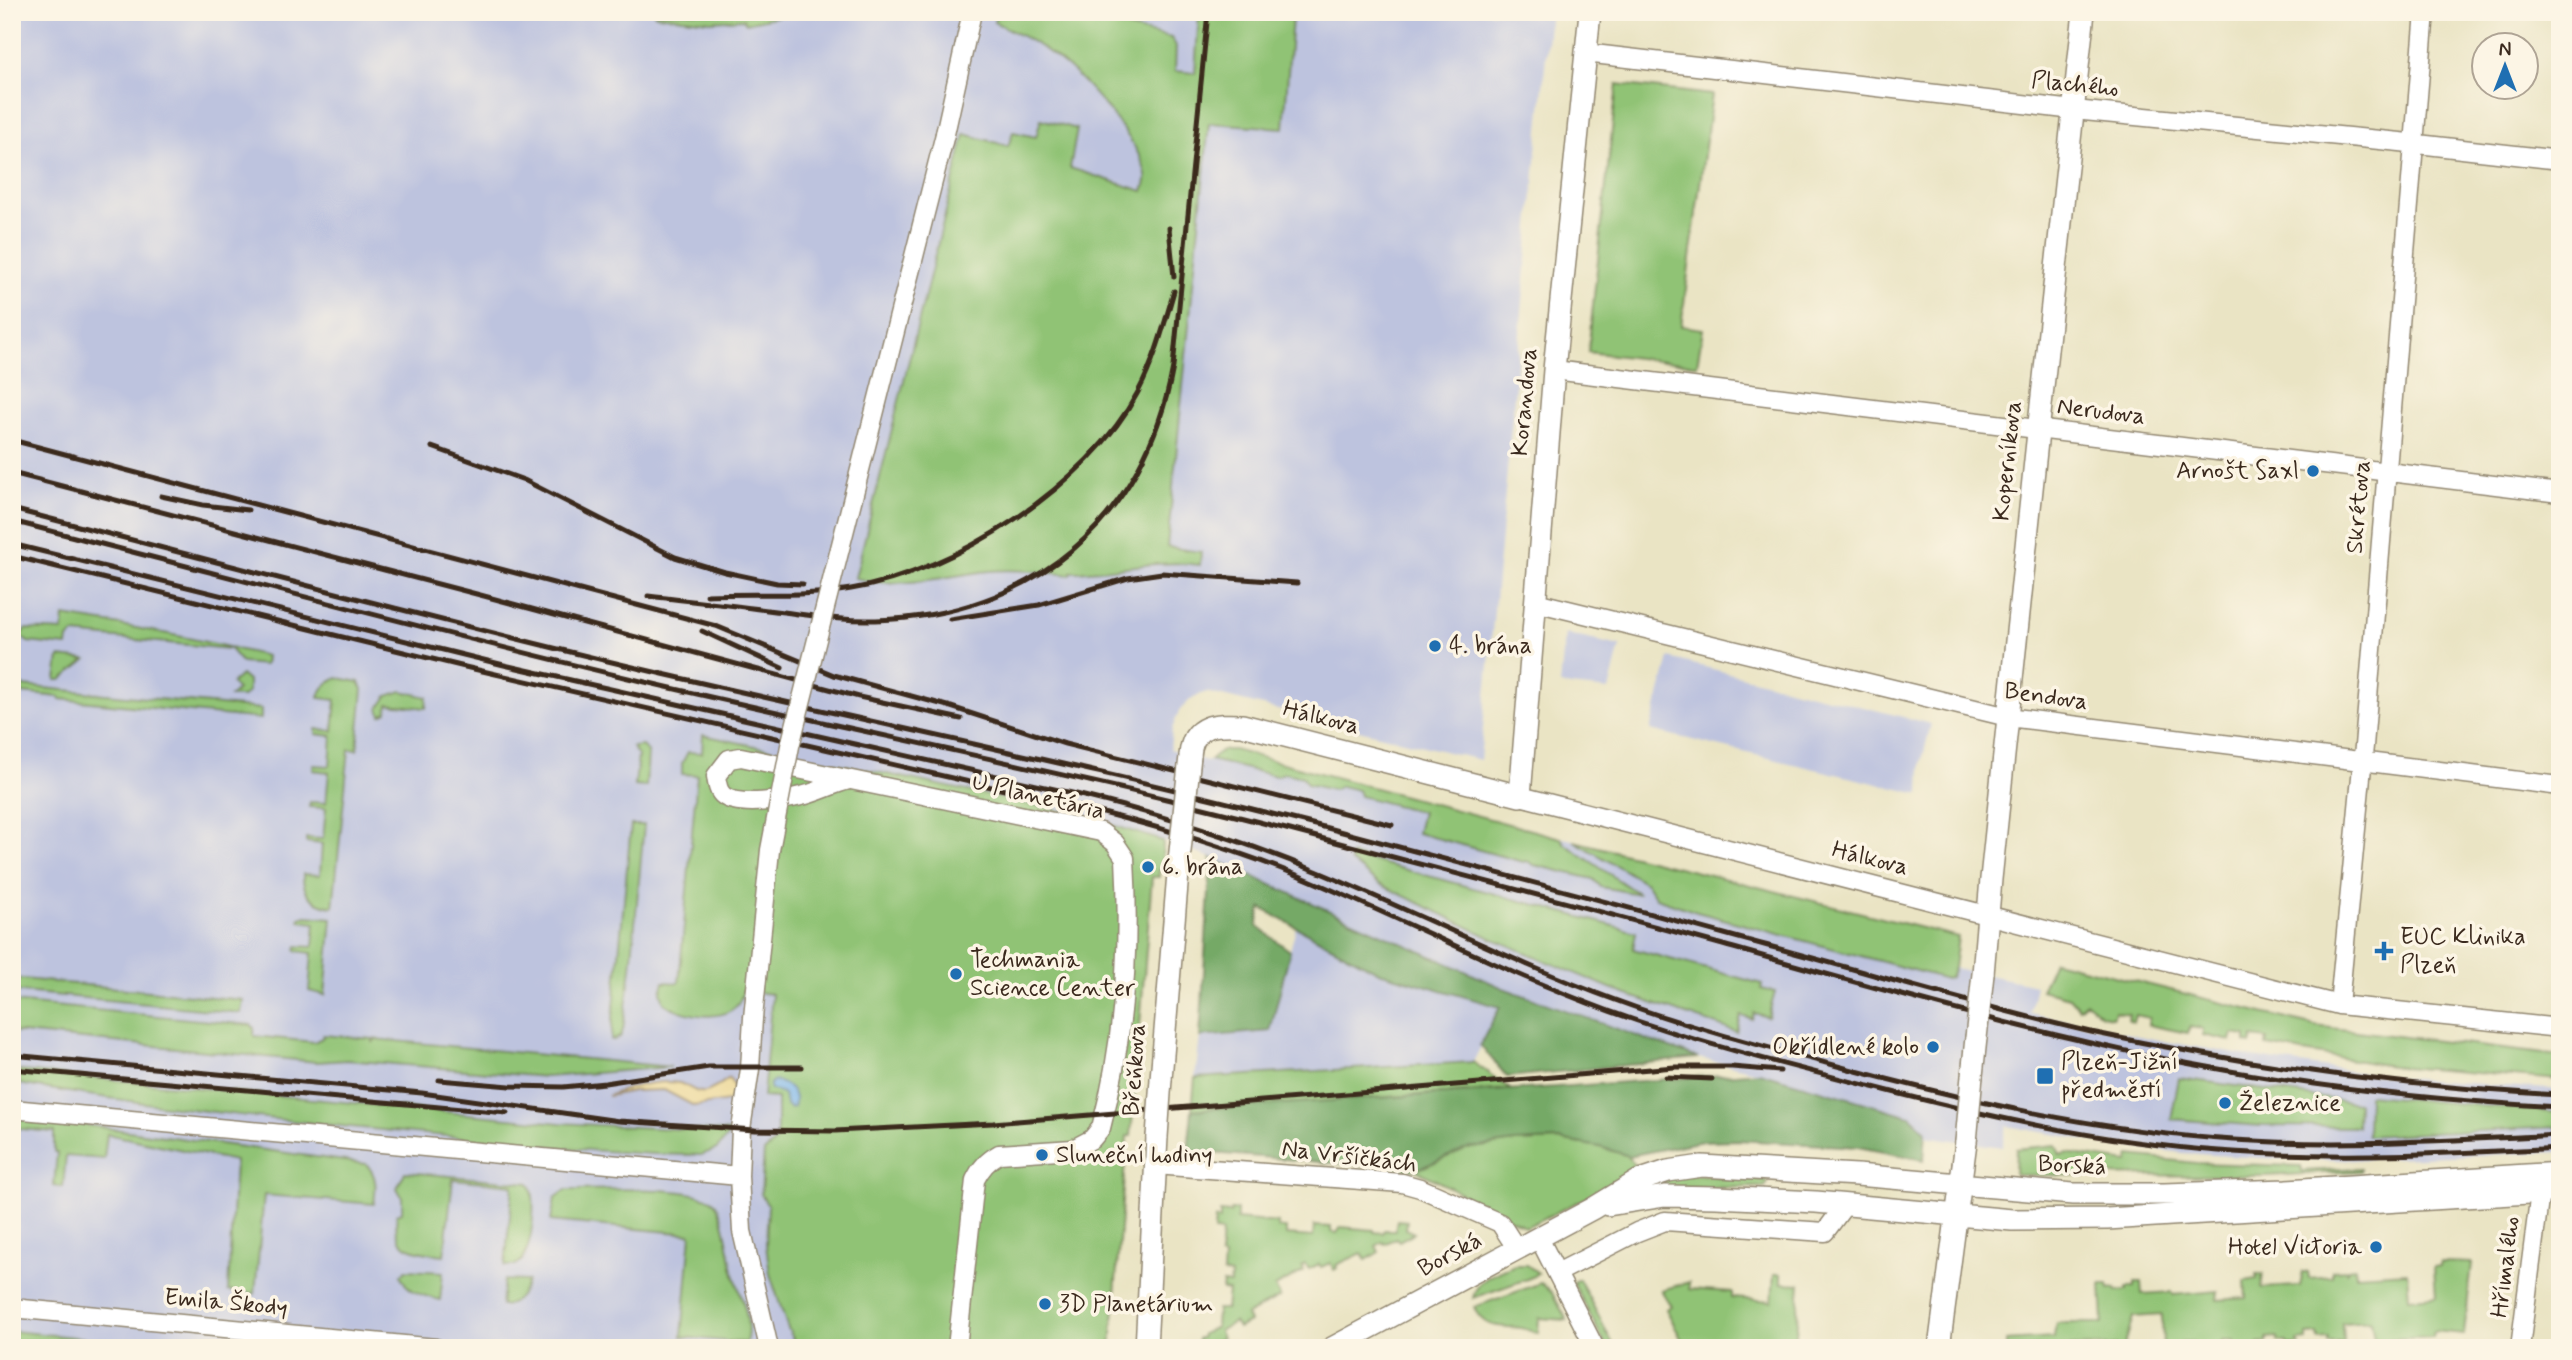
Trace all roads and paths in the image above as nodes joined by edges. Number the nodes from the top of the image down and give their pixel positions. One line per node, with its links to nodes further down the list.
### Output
1 (972, 12): 26 (street, bridge)
2 (1590, 12): 5 (street, Korandova)
3 (2084, 12): 6 (street, Koperníkova)
4 (2425, 12): 7 (street, Skrétova)
5 (1585, 53): 6 (street, Plachého); 9 (street, Korandova)
6 (2074, 110): 7 (street, Plachého); 10 (street, Koperníkova)
7 (2414, 144): 8 (street, Plachého); 11 (street, Skrétova)
8 (2560, 160)
9 (1554, 370): 10 (street, Nerudova); 13 (street, Korandova)
10 (2038, 429): 11 (street, Nerudova); 14 (street, Koperníkova)
11 (2386, 472): 12 (street, Nerudova); 16 (street, Skrétova)
12 (2560, 493)
13 (1535, 602): 14 (street, Bendova); 19 (street, Korandova)
14 (2008, 717): 16 (street, Bendova); 20 (street, Koperníkova)
15 (1190, 756): 19 (street, Hálkova); 24 (street, Břeňkova, bridge)
16 (2363, 762): 18 (street, Bendova); 21 (street, Skrétova)
17 (849, 780): 17 (street, U Planetária); 38 (street, U Planetária)
18 (2560, 786)
19 (1520, 796): 20 (street, Hálkova)
20 (1987, 916): 21 (street, Hálkova); 27 (street, Koperníkova, bridge)
21 (2339, 1005): 22 (street, Hálkova)
22 (2560, 1028)
23 (12, 1109): 26 (street)
24 (1155, 1164): 33 (street, Na Vršíčkách); 39 (street, Břeňkova)
25 (2560, 1173): 27 (street, Borská)
26 (739, 1175): 37 (street)
27 (1961, 1184): 30 (street, Borská); 31 (street, Koperníkova)
28 (2550, 1192): 31 (street, Borská); 43 (street, Hřímalého)
29 (1845, 1205): 30 (street, Borská); 31 (street, Borská); 34 (street)
30 (1592, 1209): 32 (street, Borská)
31 (1957, 1217): 42 (street, Koperníkova)
32 (1539, 1238): 33 (street, Borská); 34 (street)
33 (1517, 1249): 40 (street, Borská)
34 (1557, 1273): 41 (street)
35 (12, 1308): 36 (street, Emila Škody)
36 (436, 1348)
37 (769, 1348)
38 (957, 1348)
39 (1146, 1348)
40 (1332, 1348)
41 (1595, 1348)
42 (1939, 1348)
43 (2520, 1348)

